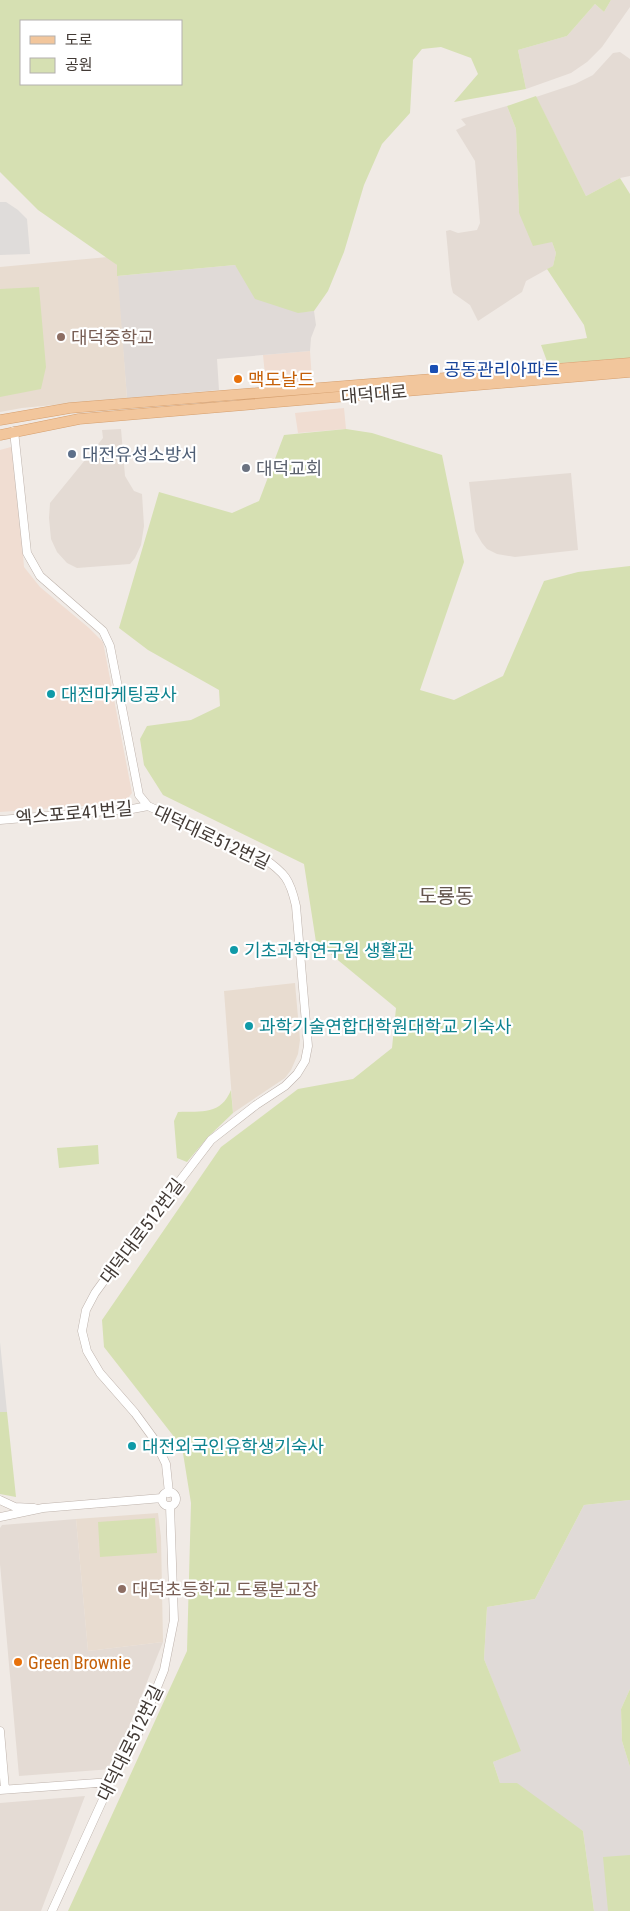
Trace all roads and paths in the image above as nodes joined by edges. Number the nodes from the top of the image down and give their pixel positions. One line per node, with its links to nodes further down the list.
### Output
1 (630, 363): 3 (main road, 대덕대로)
2 (630, 372): 4 (main road, 대덕대로)
3 (0, 420)
4 (14, 431): 5 (main road, 대덕대로); 6 (street, 대덕대로512번길)
5 (0, 435)
6 (148, 806): 7 (street, 엑스포로41번길); 8 (street, 대덕대로512번길)
7 (0, 820)
8 (166, 1495): 11 (street); 14 (street, 대덕대로512번길)
9 (0, 1500): 11 (street)
10 (0, 1504): 12 (street)
11 (43, 1508): 12 (street)
12 (0, 1515)
13 (0, 1731): 15 (street)
14 (111, 1782): 15 (street); 16 (street, 대덕대로512번길)
15 (2, 1790)
16 (52, 1911)

